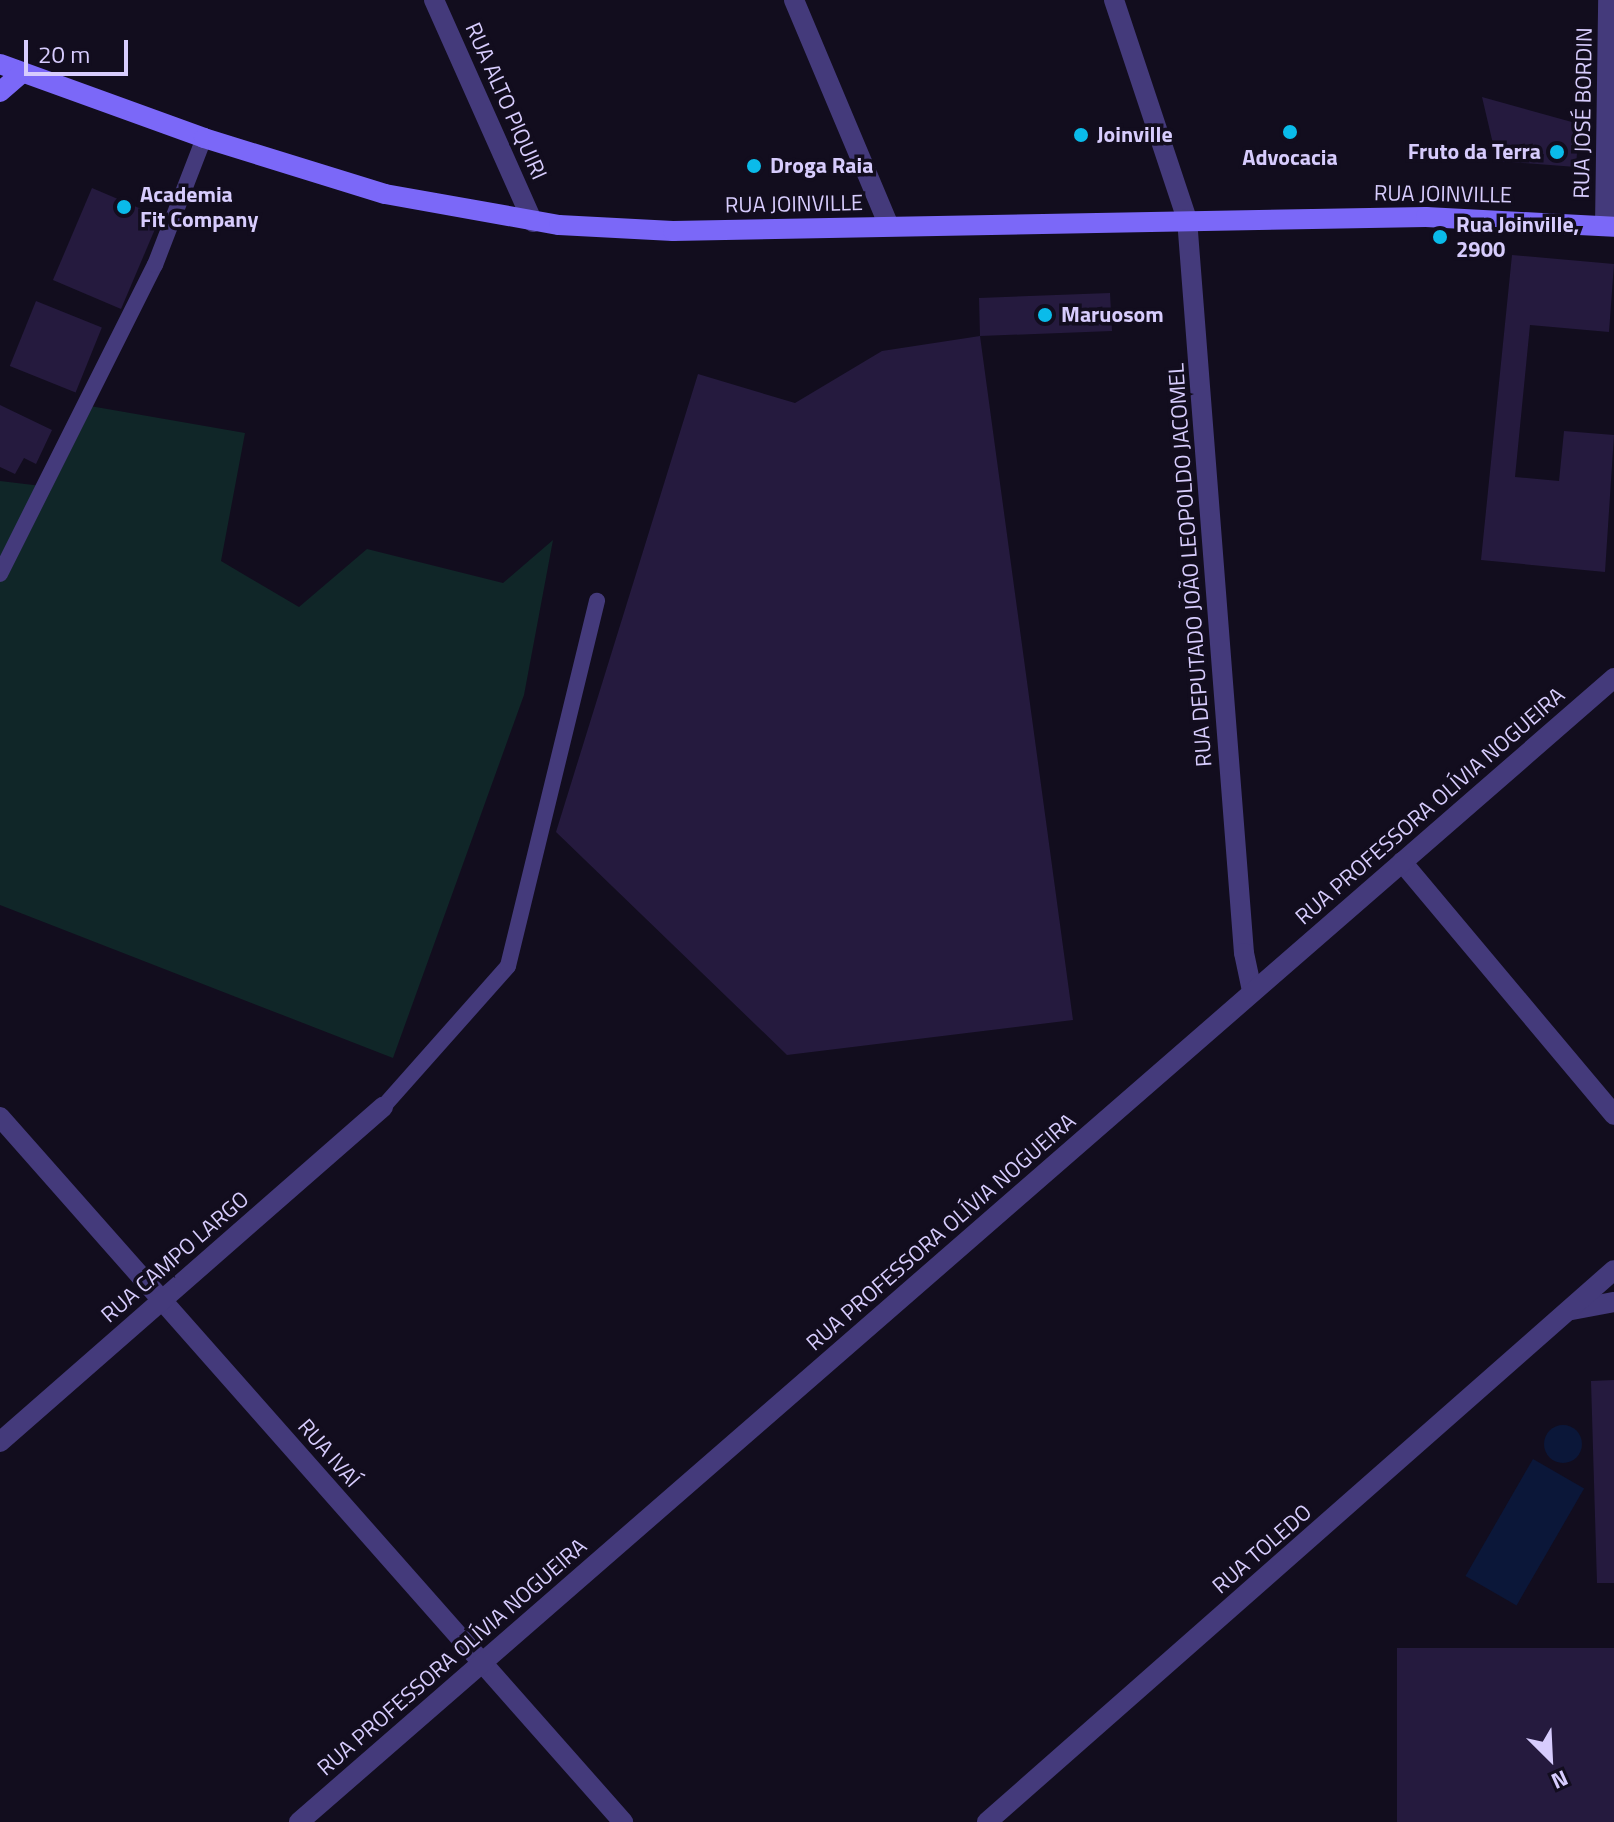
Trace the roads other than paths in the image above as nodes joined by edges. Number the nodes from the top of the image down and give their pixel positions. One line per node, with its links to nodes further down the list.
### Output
1 (434, 0): 10 (street, RUA ALTO PIQUIRI)
2 (794, 0): 11 (street)
3 (1114, 0): 9 (street, RUA DEPUTADO JOÃO LEOPOLDO JACOMEL)
4 (1608, 0): 12 (street, RUA JOSÉ BORDIN)
5 (0, 64): 6 (main road, RUA JOINVILLE)
6 (22, 73): 7 (main road); 8 (main road, RUA JOINVILLE)
7 (0, 92)
8 (204, 138): 10 (main road, RUA JOINVILLE); 13 (lane)
9 (1187, 219): 11 (main road, RUA JOINVILLE); 12 (main road, RUA JOINVILLE); 17 (street, RUA DEPUTADO JOÃO LEOPOLDO JACOMEL)
10 (533, 222): 11 (main road, RUA JOINVILLE)
11 (889, 226)
12 (1610, 226)
13 (0, 574)
14 (597, 601): 18 (lane)
15 (1614, 678): 16 (street, RUA PROFESSORA OLÍVIA NOGUEIRA)
16 (1402, 862): 17 (street, RUA PROFESSORA OLÍVIA NOGUEIRA); 19 (street)
17 (1252, 992): 26 (street, RUA PROFESSORA OLÍVIA NOGUEIRA)
18 (383, 1107): 22 (street, RUA CAMPO LARGO)
19 (1614, 1115)
20 (0, 1117): 22 (street, RUA IVAÍ)
21 (1614, 1270): 24 (street, RUA TOLEDO)
22 (162, 1300): 25 (street, RUA CAMPO LARGO); 26 (street, RUA IVAÍ)
23 (1614, 1302): 24 (street, RUA TOLEDO)
24 (1569, 1312): 29 (street, RUA TOLEDO)
25 (0, 1442)
26 (482, 1663): 27 (street, RUA PROFESSORA OLÍVIA NOGUEIRA); 28 (street, RUA IVAÍ)
27 (299, 1822)
28 (623, 1822)
29 (987, 1822)

